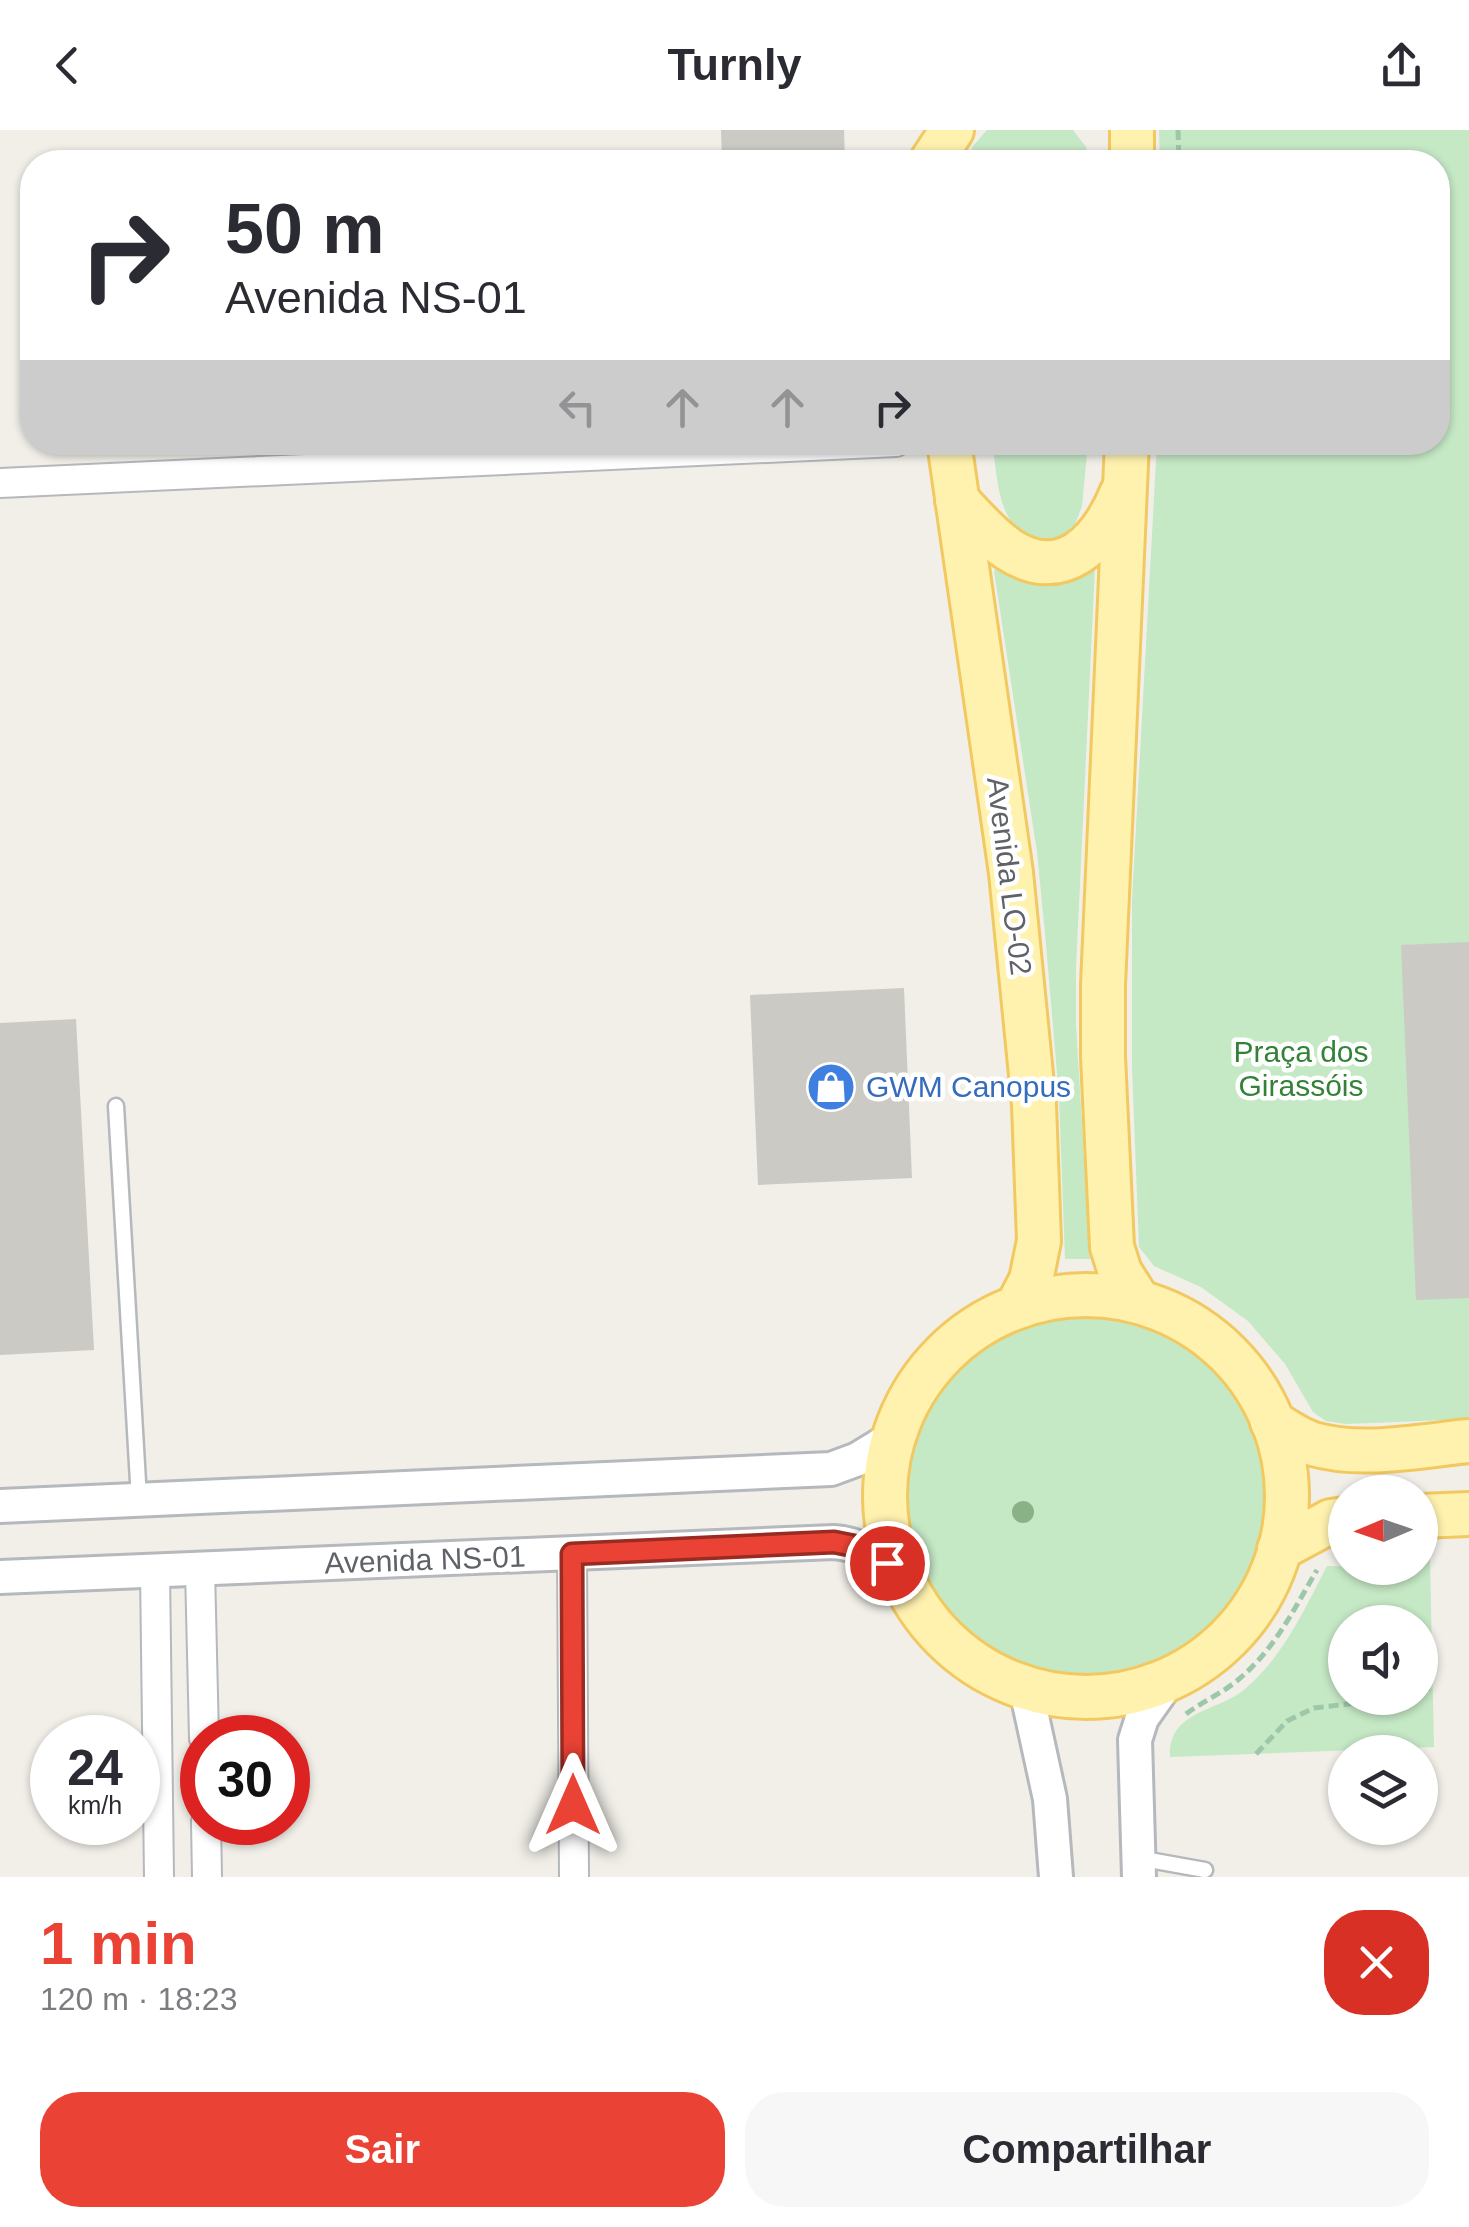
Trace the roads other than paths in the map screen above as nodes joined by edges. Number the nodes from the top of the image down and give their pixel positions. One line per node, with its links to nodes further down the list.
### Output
1 (605, 455): 4 (street)
2 (951, 455): 5 (main road, Avenida LO-02)
3 (1127, 463): 5 (main road); 7 (main road)
4 (0, 482)
5 (958, 500): 8 (main road, Avenida LO-02)
6 (116, 1106): 12 (lane)
7 (1139, 1302): 8 (main road, Avenida NS-01); 9 (main road, Avenida NS-01)
8 (1016, 1307): 10 (main road, Avenida NS-01)
9 (1272, 1422): 11 (main road); 17 (main road, Avenida NS-01)
10 (894, 1437): 12 (street); 21 (main road, Avenida NS-01)
11 (1469, 1441)
12 (139, 1500): 13 (street)
13 (0, 1506)
14 (1469, 1514): 15 (main road)
15 (1438, 1515)
16 (1328, 1523): 17 (main road)
17 (1279, 1549): 23 (main road, Avenida NS-01)
18 (572, 1554): 19 (street, Avenida NS-01); 21 (street, Avenida NS-01); 32 (street)
19 (200, 1569): 20 (street, Avenida NS-01); 25 (street)
20 (155, 1570): 22 (street, Avenida NS-01); 30 (street)
21 (901, 1574): 24 (main road, Avenida NS-01)
22 (0, 1577)
23 (1168, 1681): 24 (main road, Avenida NS-01); 27 (street)
24 (1026, 1689): 29 (street)
25 (203, 1715)
26 (206, 1845): 31 (street)
27 (1139, 1868): 28 (lane)
28 (1205, 1870)
29 (1053, 1876)
30 (159, 1877)
31 (206, 1877)
32 (574, 1877)

